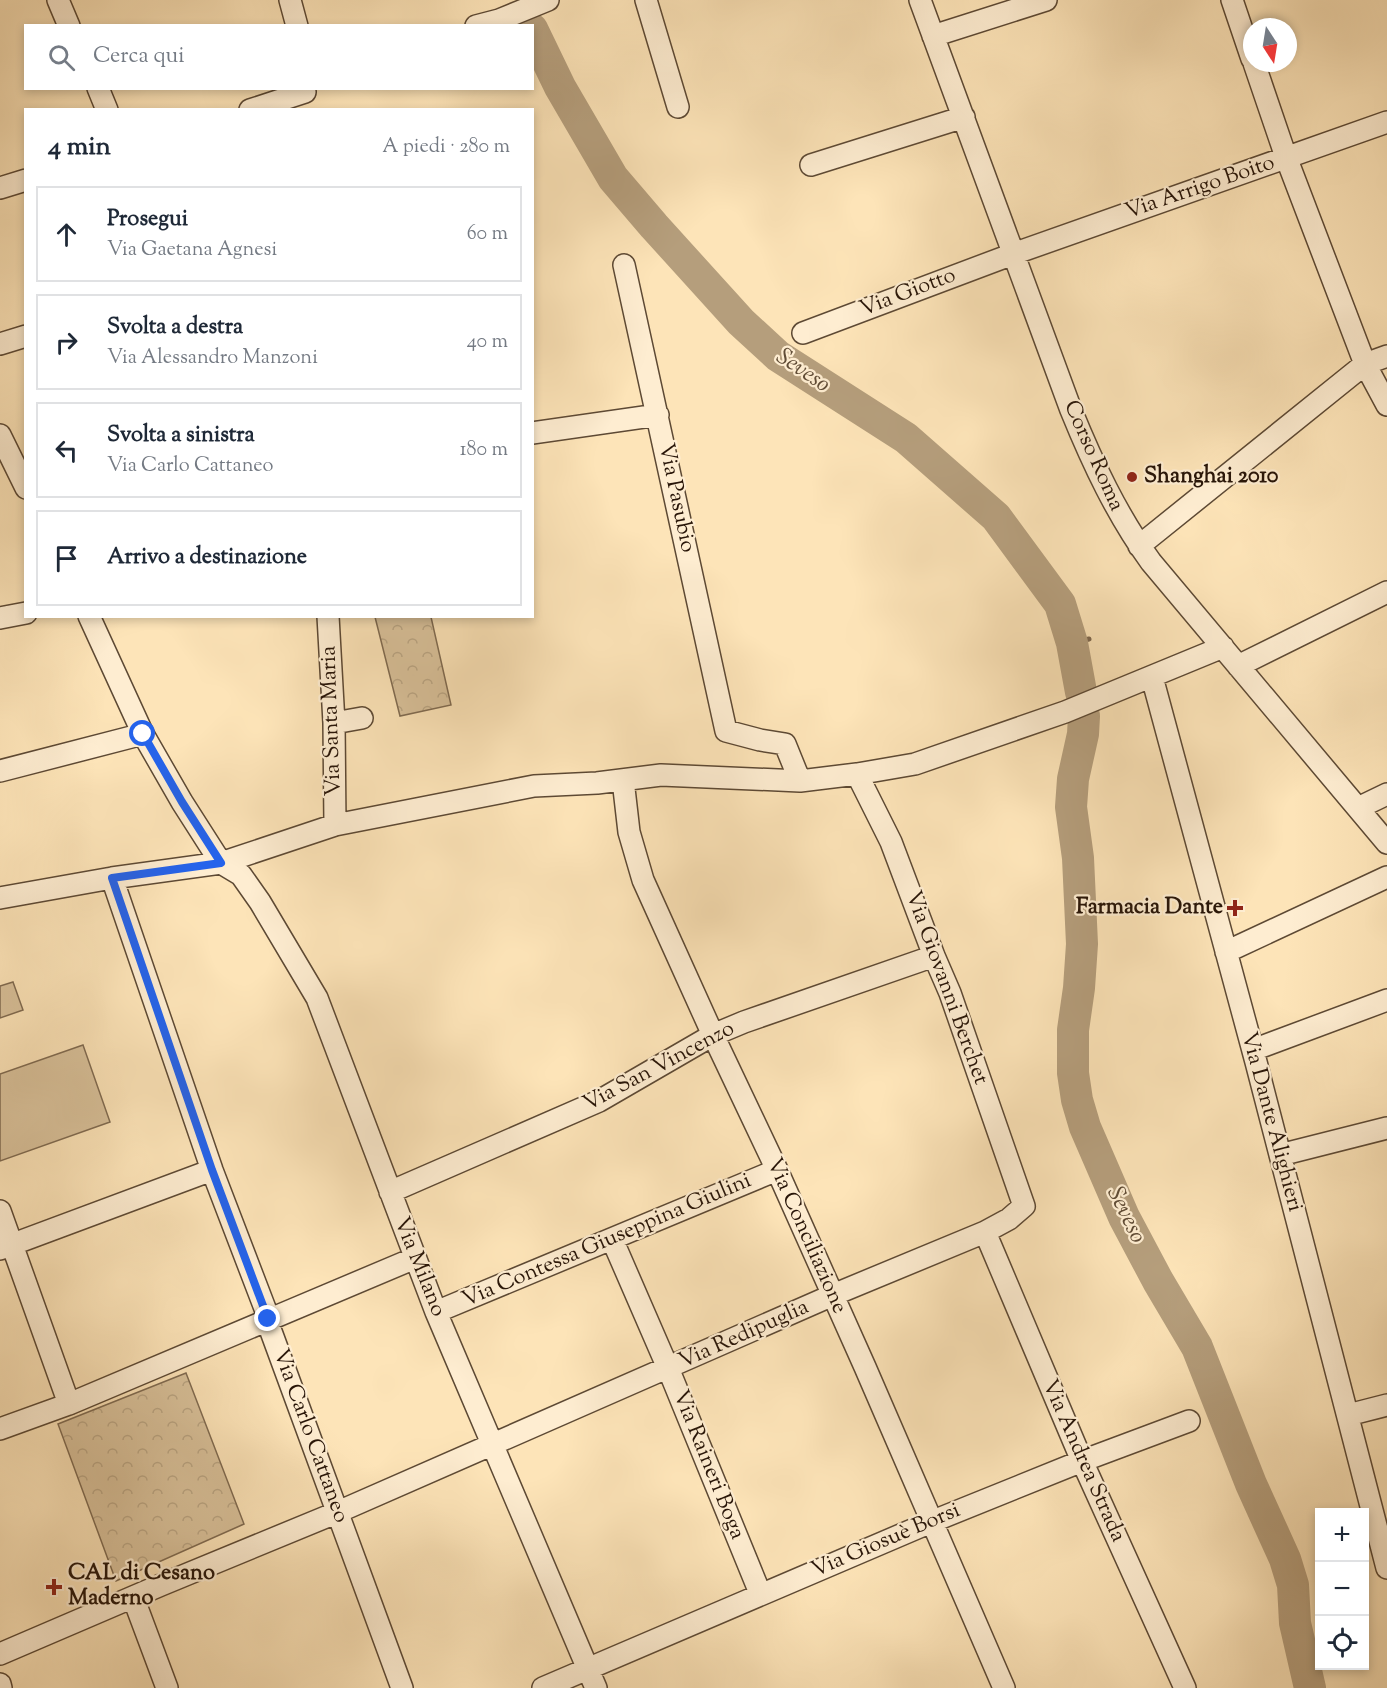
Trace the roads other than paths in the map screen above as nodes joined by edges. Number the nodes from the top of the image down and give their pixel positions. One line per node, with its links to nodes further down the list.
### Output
1 (58, 0): 8 (street)
2 (290, 0): 9 (street)
3 (546, 0): 10 (street)
4 (646, 0): 16 (street)
5 (920, 0): 12 (street, Corso Roma)
6 (1046, 0): 12 (street)
7 (1232, 0): 11 (street)
8 (68, 24)
9 (296, 24)
10 (484, 24)
11 (1243, 32)
12 (933, 36): 19 (street, Corso Roma)
13 (1257, 72): 21 (street)
14 (99, 90): 17 (street)
15 (306, 97): 18 (street)
16 (678, 107)
17 (106, 108)
18 (259, 108)
19 (964, 117): 22 (street); 25 (street, Corso Roma)
20 (1387, 122): 21 (street, Via Arrigo Boito)
21 (1286, 157): 25 (street, Via Arrigo Boito); 31 (street)
22 (811, 165)
23 (24, 181): 24 (street)
24 (0, 188)
25 (1013, 254): 27 (street, Via Giotto); 37 (street, Corso Roma)
26 (624, 265): 33 (street, Via Pasubio)
27 (803, 333)
28 (24, 337): 29 (street)
29 (0, 344)
30 (1387, 356): 31 (street)
31 (1365, 364): 32 (street); 37 (street)
32 (1387, 405)
33 (658, 415): 34 (street); 52 (street, Via Pasubio)
34 (534, 433)
35 (0, 435): 36 (street)
36 (24, 484)
37 (1139, 546): 43 (street, Corso Roma)
38 (1387, 592): 44 (street)
39 (24, 613): 40 (street)
40 (0, 618)
41 (89, 618): 48 (street)
42 (328, 618): 47 (street, Via Santa Maria)
43 (1223, 647): 44 (street, Corso Roma); 45 (street)
44 (1238, 666): 54 (street, Corso Roma)
45 (1152, 677): 50 (street); 61 (street, Via Dante Alighieri)
46 (362, 718): 47 (street)
47 (334, 723): 55 (street, Via Santa Maria)
48 (143, 734): 49 (street); 57 (street)
49 (0, 771)
50 (857, 774): 52 (street); 62 (street, Via Giovanni Berchet)
51 (623, 780): 52 (street); 55 (street); 64 (street, Via Conciliazione)
52 (800, 781)
53 (1387, 794): 54 (street)
54 (1358, 808): 56 (street, Corso Roma)
55 (335, 825): 57 (street)
56 (1387, 843)
57 (221, 863): 58 (street); 70 (street, Via Milano)
58 (112, 878): 60 (street); 68 (street, Via Carlo Cattaneo)
59 (1387, 878): 61 (street)
60 (0, 898)
61 (1226, 952): 65 (street, Via Dante Alighieri)
62 (934, 956): 64 (street, Via San Vincenzo); 71 (street, Via Giovanni Berchet)
63 (1387, 1000): 65 (street)
64 (713, 1035): 69 (street, Via Conciliazione); 70 (street, Via San Vincenzo)
65 (1253, 1050): 67 (street, Via Dante Alighieri)
66 (1387, 1128): 67 (street)
67 (1280, 1155): 83 (street, Via Dante Alighieri)
68 (212, 1170): 75 (street); 79 (street, Via Carlo Cattaneo)
69 (777, 1170): 74 (street, Via Contessa Giuseppina Giulini); 77 (street, Via Conciliazione)
70 (390, 1192): 76 (street, Via Milano)
71 (1024, 1206): 73 (street, Via Redipuglia)
72 (0, 1211): 75 (street)
73 (985, 1232): 77 (street, Via Redipuglia); 87 (street, Via Andrea Strada)
74 (612, 1239): 78 (street, Via Contessa Giuseppina Giulini); 80 (street, Via Raineri Boga)
75 (6, 1247): 81 (street)
76 (415, 1258): 78 (street, Via Milano); 79 (street)
77 (833, 1295): 80 (street, Via Redipuglia); 89 (street, Via Conciliazione)
78 (436, 1312): 86 (street, Via Milano)
79 (268, 1319): 81 (street); 88 (street, Via Carlo Cattaneo)
80 (668, 1368): 86 (street, Via Redipuglia); 91 (street, Via Raineri Boga)
81 (69, 1404): 85 (street)
82 (1387, 1405): 83 (street)
83 (1348, 1415): 90 (street, Via Dante Alighieri)
84 (1189, 1421): 87 (street, Via Giosuè Borsi)
85 (0, 1429)
86 (493, 1444): 88 (street, Via Redipuglia); 94 (street, Via Milano)
87 (1082, 1461): 89 (street, Via Giosuè Borsi); 99 (street, Via Andrea Strada)
88 (338, 1512): 92 (street, Via Redipuglia); 96 (street, Via Carlo Cattaneo)
89 (931, 1522): 91 (street, Via Giosuè Borsi); 98 (street, Via Conciliazione)
90 (1387, 1568)
91 (760, 1593): 94 (street, Via Giosuè Borsi)
92 (133, 1597): 93 (street, Via Redipuglia); 95 (street)
93 (0, 1654)
94 (592, 1679): 97 (street, Via Giosuè Borsi)
95 (168, 1688)
96 (402, 1688)
97 (543, 1688)
98 (1004, 1688)
99 (1185, 1688)

